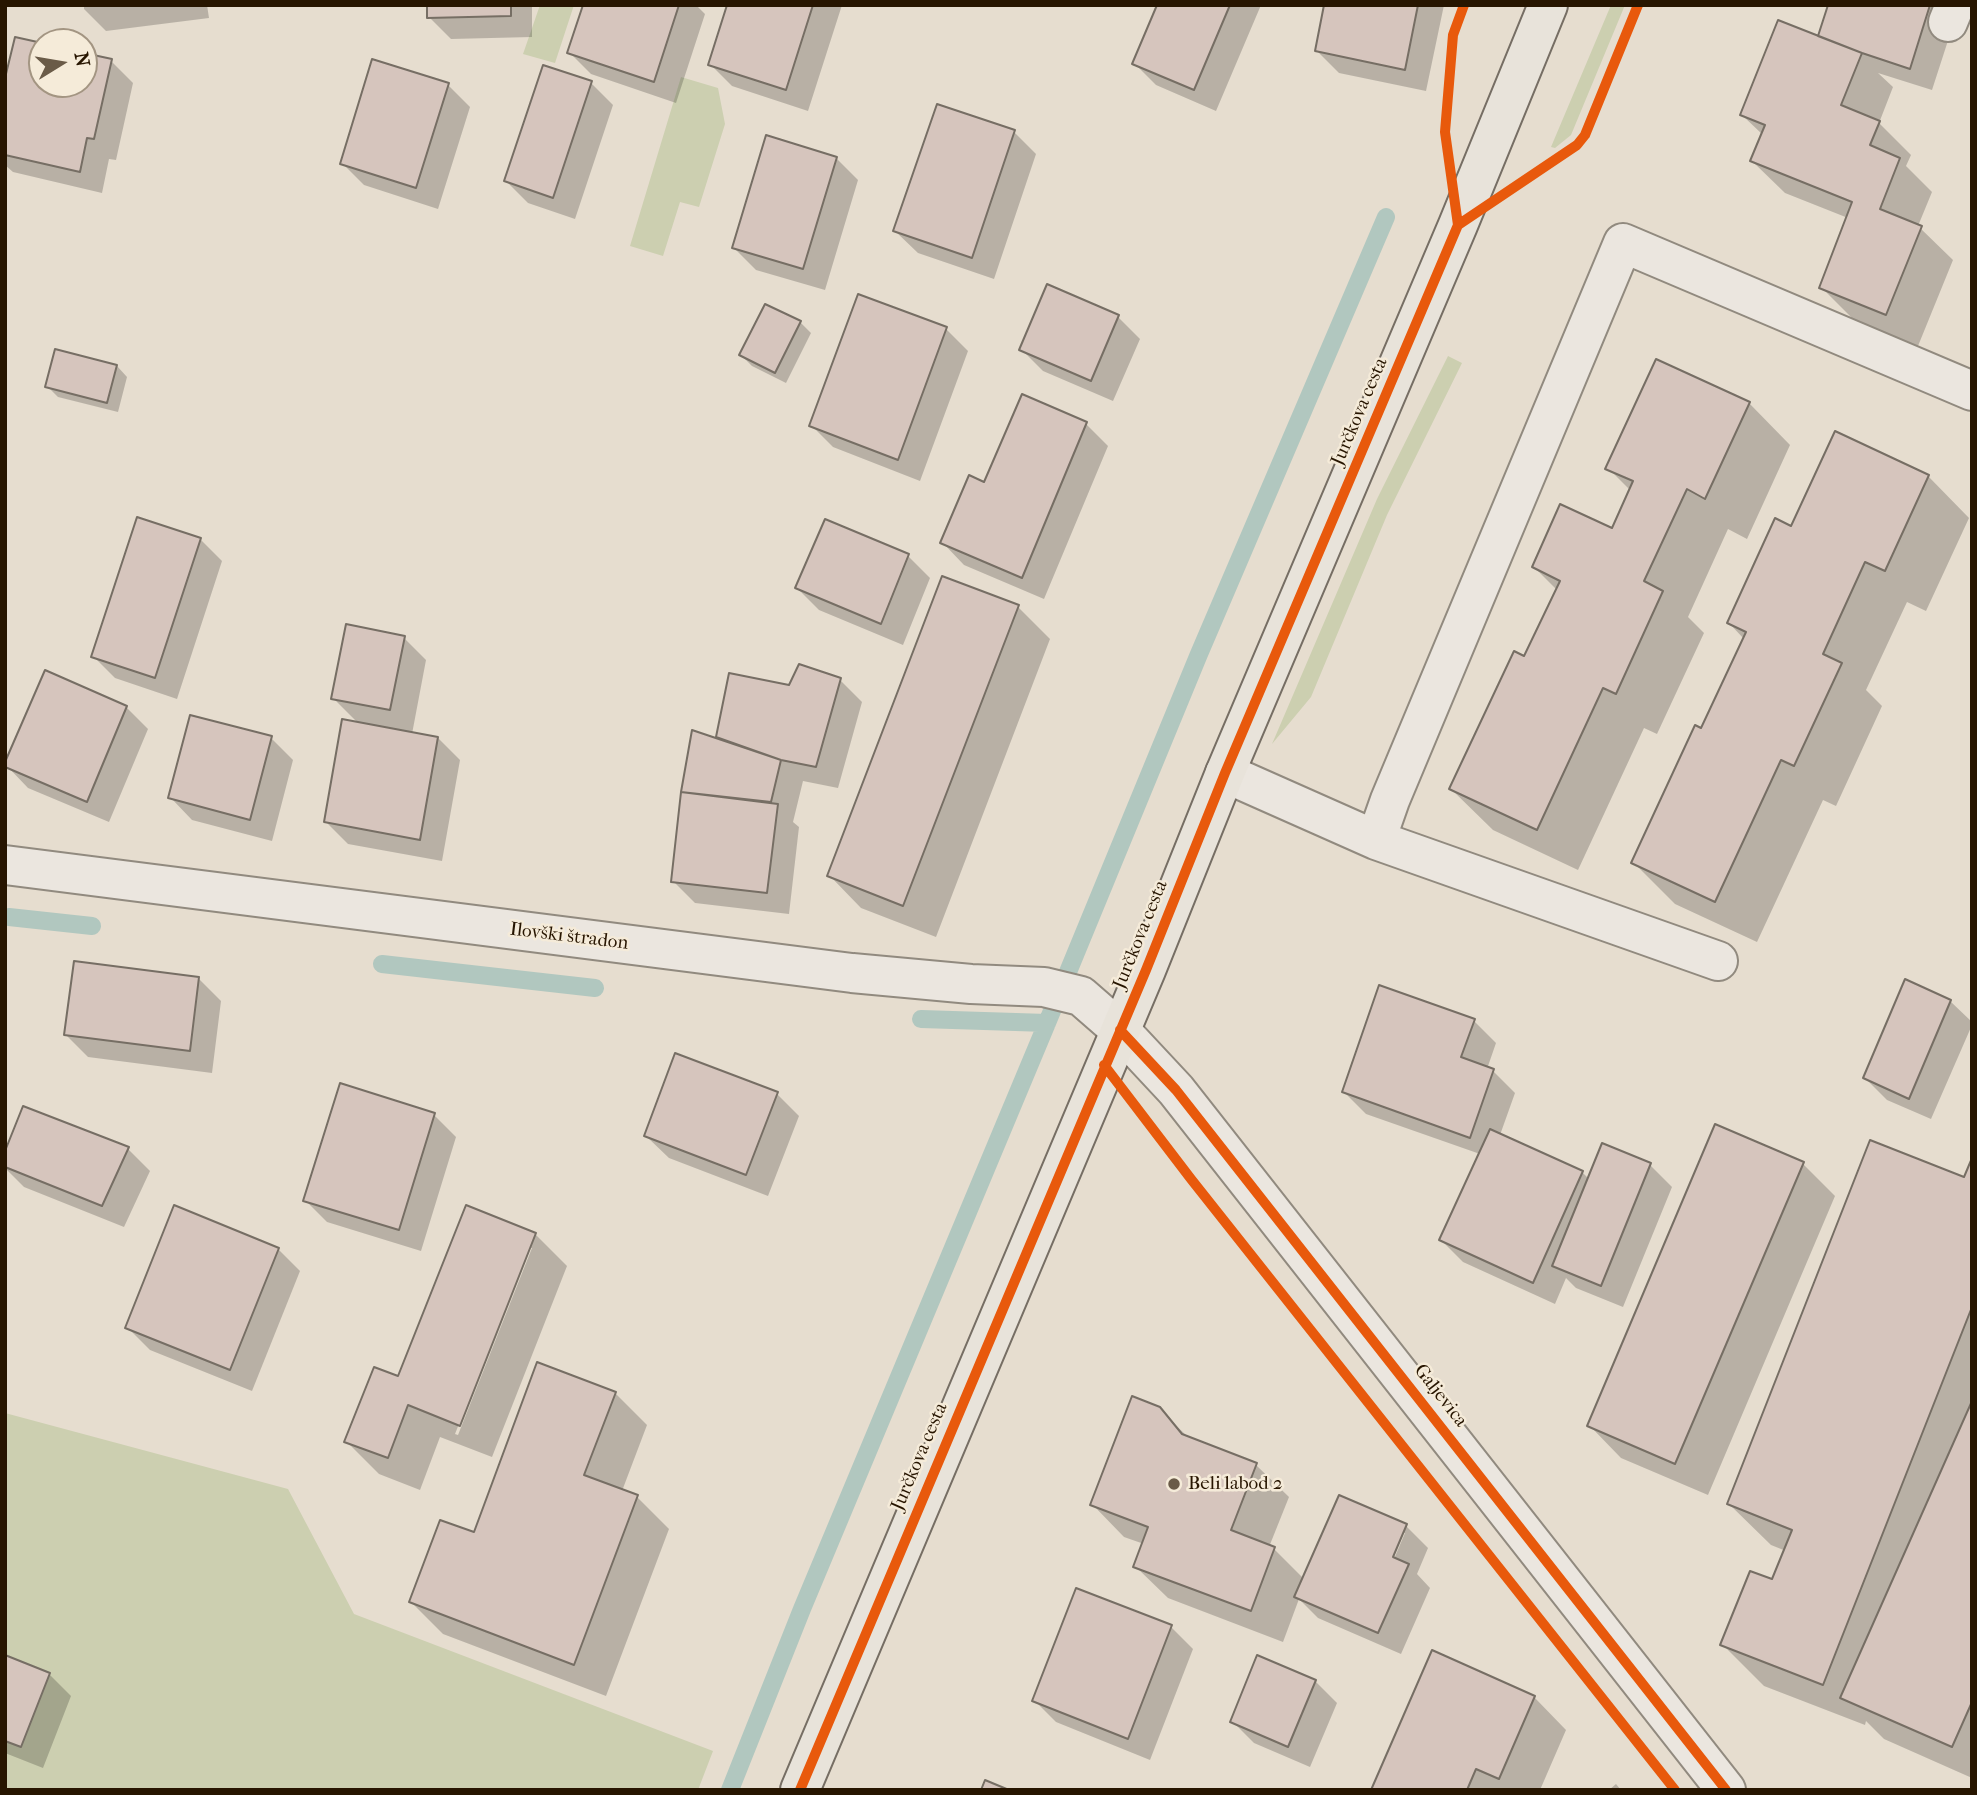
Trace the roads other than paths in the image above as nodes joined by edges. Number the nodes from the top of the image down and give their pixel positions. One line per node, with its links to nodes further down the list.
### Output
1 (1548, 5): 3 (main road, Jurčkova cesta)
2 (1972, 391): 4 (street)
3 (1225, 773): 4 (street); 7 (main road, Jurčkova cesta)
4 (1376, 840): 6 (street)
5 (5, 865): 7 (street, Ilovški štradon)
6 (1718, 961)
7 (1120, 1030): 8 (main road, Jurčkova cesta); 9 (street, Galjevica)
8 (800, 1790)
9 (1726, 1790)

